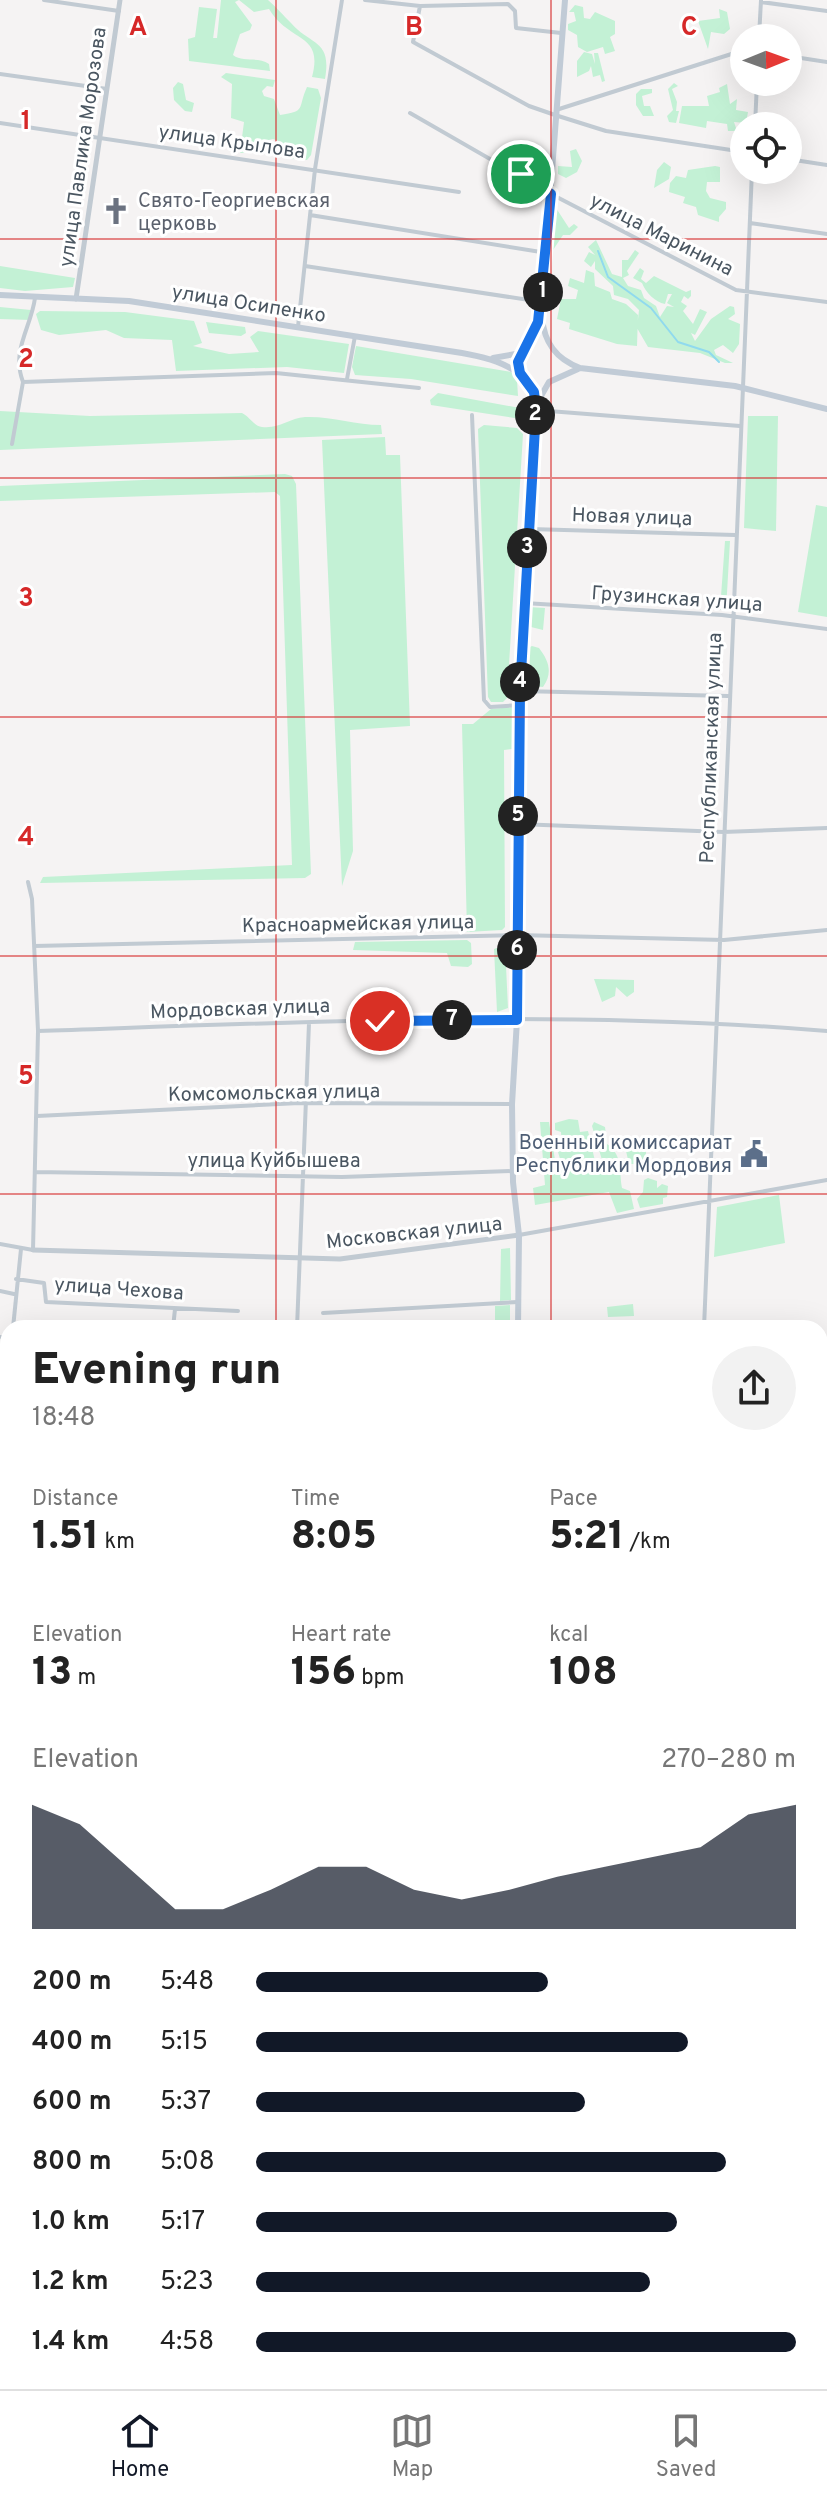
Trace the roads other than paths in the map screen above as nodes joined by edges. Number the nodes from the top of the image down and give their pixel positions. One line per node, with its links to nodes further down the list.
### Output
1 (44, 0): 8 (street)
2 (120, 0): 8 (street, улица Павлика Морозова)
3 (342, 0): 24 (street)
4 (365, 0): 7 (street)
5 (565, 0): 11 (main road)
6 (761, 1): 9 (street); 10 (street)
7 (420, 6): 11 (street); 18 (street)
8 (119, 11): 16 (street, улица Павлика Морозова)
9 (827, 11)
10 (760, 24)
11 (562, 33): 18 (main road)
12 (730, 55): 18 (street)
13 (802, 58): 14 (street)
14 (827, 62)
15 (0, 74): 16 (street)
16 (107, 89): 20 (street, улица Павлика Морозова)
17 (410, 113): 27 (street, улица Маринина)
18 (556, 113): 21 (street); 27 (main road)
19 (0, 123): 20 (street, улица Крылова)
20 (100, 137): 24 (street, улица Крылова); 36 (street, улица Павлика Морозова)
21 (730, 150)
22 (802, 161): 23 (street)
23 (827, 165)
24 (315, 169): 26 (street, улица Крылова); 28 (street)
25 (751, 184): 29 (street, Республиканская улица)
26 (459, 192)
27 (551, 194): 31 (main road); 33 (street, улица Маринина)
28 (310, 215): 31 (street); 32 (street)
29 (750, 223): 30 (street); 33 (street, Республиканская улица)
30 (827, 234)
31 (547, 253): 37 (main road)
32 (305, 266): 37 (street); 39 (street)
33 (746, 292): 38 (street, улица Маринина); 51 (street, Республиканская улица)
34 (0, 295): 35 (main road, улица Осипенко)
35 (35, 298): 36 (main road, улица Осипенко); 50 (street)
36 (76, 299): 39 (main road, улица Осипенко)
37 (542, 302): 41 (main road); 42 (main road)
38 (827, 302)
39 (298, 327): 40 (main road, улица Осипенко)
40 (355, 336): 45 (main road, улица Осипенко); 47 (street)
41 (528, 346): 42 (main road); 43 (main road)
42 (549, 346): 44 (main road)
43 (521, 353): 45 (main road); 48 (main road)
44 (557, 355): 46 (main road); 49 (main road)
45 (491, 358): 48 (main road)
46 (580, 368): 49 (main road); 51 (main road)
47 (347, 379): 50 (street); 52 (street)
48 (525, 379): 49 (main road); 54 (main road)
49 (551, 380): 54 (main road)
50 (23, 382): 57 (street)
51 (742, 387): 53 (main road); 56 (street, Республиканская улица)
52 (419, 388)
53 (827, 409)
54 (536, 410): 56 (street); 58 (main road)
55 (472, 415): 65 (street)
56 (740, 426): 59 (street, Республиканская улица)
57 (12, 444)
58 (528, 529): 59 (street, Новая улица); 60 (main road)
59 (735, 535): 61 (street, Республиканская улица)
60 (524, 603): 61 (street, Грузинская улица); 63 (main road)
61 (732, 616): 62 (street, Грузинская улица); 64 (street, Республиканская улица)
62 (827, 629)
63 (520, 691): 64 (street); 65 (main road)
64 (728, 696): 68 (street, Республиканская улица)
65 (520, 705): 66 (main road)
66 (518, 824): 68 (street); 71 (main road)
67 (827, 828): 68 (street)
68 (723, 832): 72 (street, Республиканская улица)
69 (28, 882): 73 (street)
70 (827, 930): 72 (street, Красноармейская улица)
71 (517, 935): 72 (street, Красноармейская улица); 73 (street, Красноармейская улица); 74 (main road)
72 (718, 940): 76 (street, Республиканская улица)
73 (34, 946): 77 (street)
74 (517, 1020): 75 (street, Мордовская улица); 76 (street, Мордовская улица); 79 (main road)
75 (309, 1022): 77 (street, Мордовская улица); 80 (street)
76 (716, 1022): 78 (street, Мордовская улица); 86 (street, Республиканская улица)
77 (38, 1031): 81 (street)
78 (827, 1031)
79 (512, 1104): 80 (street, Комсомольская улица); 82 (main road)
80 (306, 1106): 81 (street, Комсомольская улица); 84 (street)
81 (37, 1116): 83 (street)
82 (512, 1171): 84 (street, улица Куйбышева); 87 (main road)
83 (35, 1172): 84 (street, улица Куйбышева); 90 (street)
84 (302, 1177): 91 (street)
85 (827, 1180): 86 (street, Московская улица)
86 (710, 1203): 87 (street, Московская улица); 103 (street, Республиканская улица)
87 (519, 1235): 91 (street, Московская улица); 95 (main road)
88 (0, 1244): 89 (street, Московская улица)
89 (21, 1249): 90 (street, Московская улица); 92 (street)
90 (33, 1250): 91 (street, Московская улица)
91 (298, 1259): 101 (street)
92 (16, 1279): 94 (street); 96 (street, улица Чехова)
93 (0, 1291): 94 (street)
94 (14, 1294): 99 (street)
95 (518, 1302): 98 (street); 102 (main road)
96 (175, 1309): 97 (street, улица Чехова); 100 (street)
97 (238, 1311)
98 (323, 1313)
99 (13, 1320)
100 (174, 1320)
101 (297, 1320)
102 (518, 1320)
103 (704, 1320)

